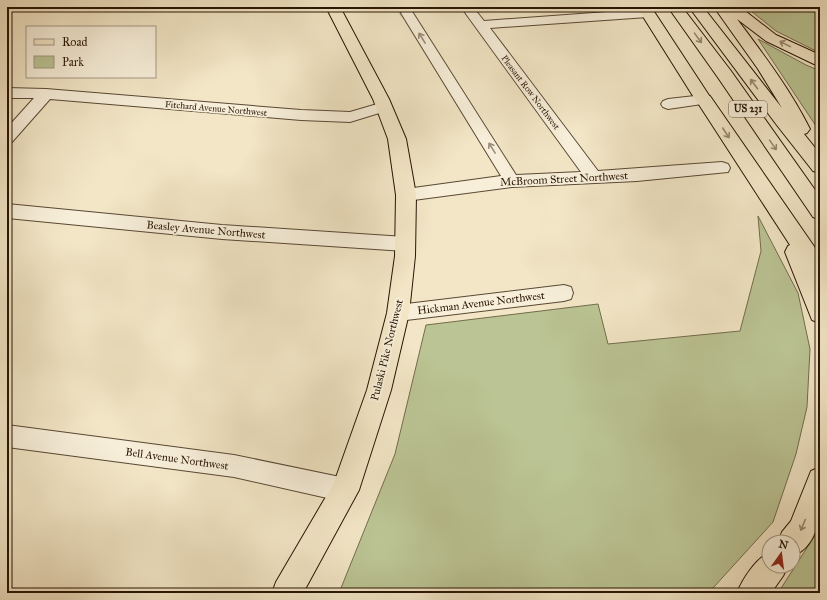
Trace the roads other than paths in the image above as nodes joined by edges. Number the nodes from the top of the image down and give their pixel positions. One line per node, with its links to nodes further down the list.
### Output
1 (333, 7): 15 (main road, Pulaski Pike Northwest)
2 (468, 7): 9 (street, Pleasant Row Northwest)
3 (675, 7): 24 (main road, US 231, one-way to 24)
4 (696, 7): 17 (main road, US 231, one-way to 4)
5 (721, 7): 17 (main road)
6 (731, 7): 10 (main road, one-way to 6)
7 (646, 10): 9 (street); 13 (main road)
8 (407, 13): 20 (street, one-way to 8)
9 (481, 25): 19 (street, Pleasant Row Northwest)
10 (820, 61)
11 (7, 93): 12 (street, Fitchard Avenue Northwest)
12 (46, 94): 15 (street, Fitchard Avenue Northwest); 16 (street)
13 (704, 100): 14 (street); 22 (main road, one-way to 22)
14 (668, 104)
15 (384, 107): 21 (main road, Pulaski Pike Northwest)
16 (7, 138)
17 (817, 162)
18 (722, 168): 19 (street, McBroom Street Northwest)
19 (594, 177): 20 (street, McBroom Street Northwest)
20 (512, 181): 21 (street, McBroom Street Northwest)
21 (406, 195): 25 (main road, Pulaski Pike Northwest)
22 (776, 209): 26 (main road); 29 (main road)
23 (7, 211): 25 (street, Beasley Avenue Northwest)
24 (820, 212)
25 (405, 244): 28 (main road, Pulaski Pike Northwest)
26 (820, 272)
27 (564, 293): 28 (street, Hickman Avenue Northwest)
28 (398, 313): 32 (main road, Pulaski Pike Northwest)
29 (820, 313)
30 (7, 436): 32 (street, Bell Avenue Northwest)
31 (820, 480): 33 (main road, one-way to 33)
32 (345, 490): 35 (main road, Pulaski Pike Northwest)
33 (798, 534)
34 (767, 574): 36 (main road)
35 (287, 593)
36 (752, 593)

